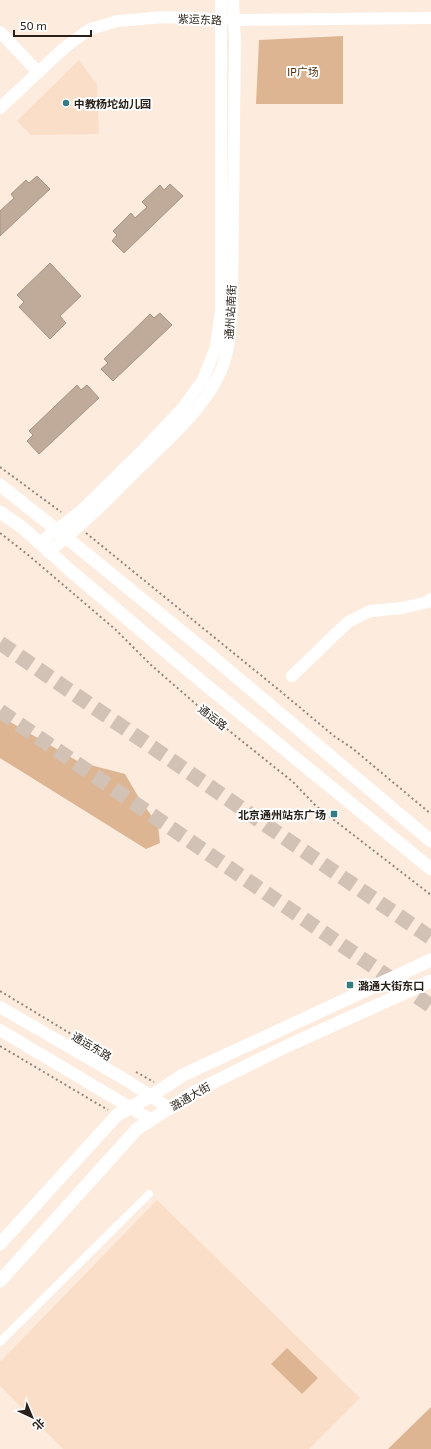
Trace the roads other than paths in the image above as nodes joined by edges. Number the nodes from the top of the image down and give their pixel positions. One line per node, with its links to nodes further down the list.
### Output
1 (221, 0): 4 (main road, 通州站南街)
2 (233, 0): 5 (main road, 通州站南街)
3 (431, 18): 5 (main road, 紫运东路)
4 (221, 19): 5 (main road, 紫运东路); 7 (main road, 紫运东路); 11 (main road, 通州站南街)
5 (234, 20): 12 (main road, 通州站南街)
6 (0, 32): 7 (main road)
7 (38, 72): 8 (main road, 紫运东路)
8 (0, 108)
9 (0, 485): 11 (main road)
10 (0, 512): 13 (main road, 通运路)
11 (56, 529): 12 (main road); 13 (main road, 通州站南街)
12 (67, 538): 13 (main road, 通州站南街); 16 (main road)
13 (44, 548): 17 (main road, 通运路)
14 (431, 599): 15 (main road)
15 (292, 676)
16 (431, 841)
17 (431, 869)
18 (431, 960): 22 (main road, 潞通大街)
19 (431, 981): 24 (main road, 潞通大街)
20 (0, 1007): 22 (main road, 通运东路)
21 (0, 1030): 23 (main road)
22 (151, 1096): 23 (main road, 潞通大街); 24 (main road, 通运东路)
23 (131, 1107): 25 (main road); 27 (main road, 潞通大街)
24 (169, 1108): 25 (main road, 潞通大街)
25 (151, 1120): 28 (main road, 潞通大街)
26 (149, 1194): 29 (street)
27 (0, 1244)
28 (0, 1281)
29 (0, 1342)

